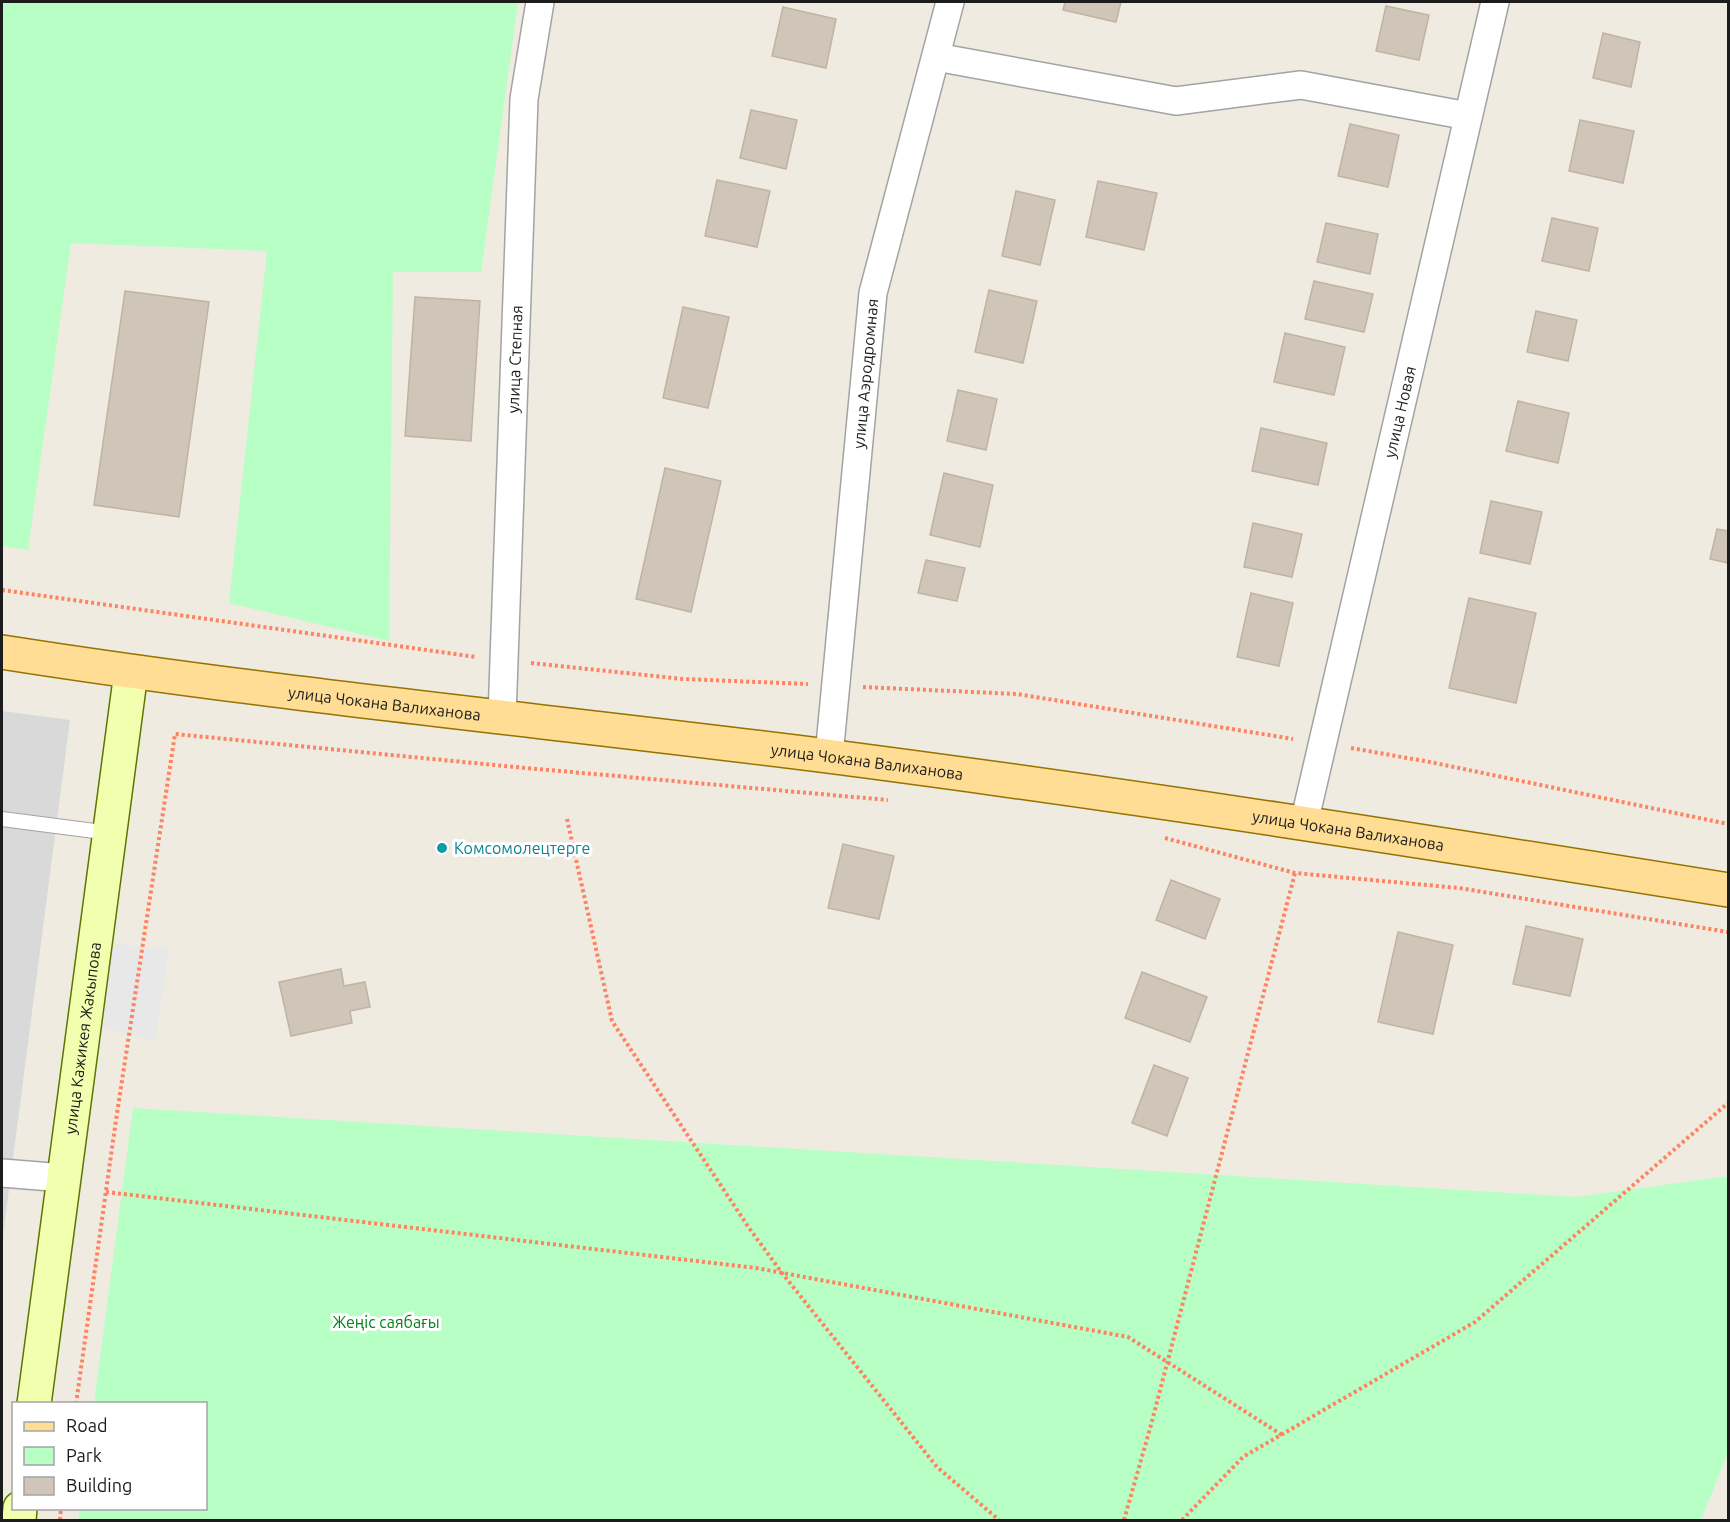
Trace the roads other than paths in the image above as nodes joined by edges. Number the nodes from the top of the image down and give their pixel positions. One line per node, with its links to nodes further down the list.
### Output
1 (540, 2): 8 (street, улица Степная)
2 (950, 2): 4 (street, улица Аэродромная)
3 (1495, 2): 5 (street, улица Новая)
4 (936, 57): 5 (street); 9 (street, улица Аэродромная)
5 (1468, 116): 11 (street, улица Новая)
6 (2, 652): 7 (main road, улица Чокана Валиханова)
7 (131, 672): 8 (main road, улица Чокана Валиханова); 12 (main road, улица Кажикея Жакыпова)
8 (502, 717): 9 (main road, улица Чокана Валиханова)
9 (829, 756): 11 (main road, улица Чокана Валиханова)
10 (2, 819): 12 (lane)
11 (1304, 822): 13 (main road, улица Чокана Валиханова)
12 (110, 833): 15 (main road, улица Кажикея Жакыпова)
13 (1728, 890)
14 (2, 1173): 15 (street)
15 (64, 1178): 16 (main road, улица Кажикея Жакыпова)
16 (34, 1402)

